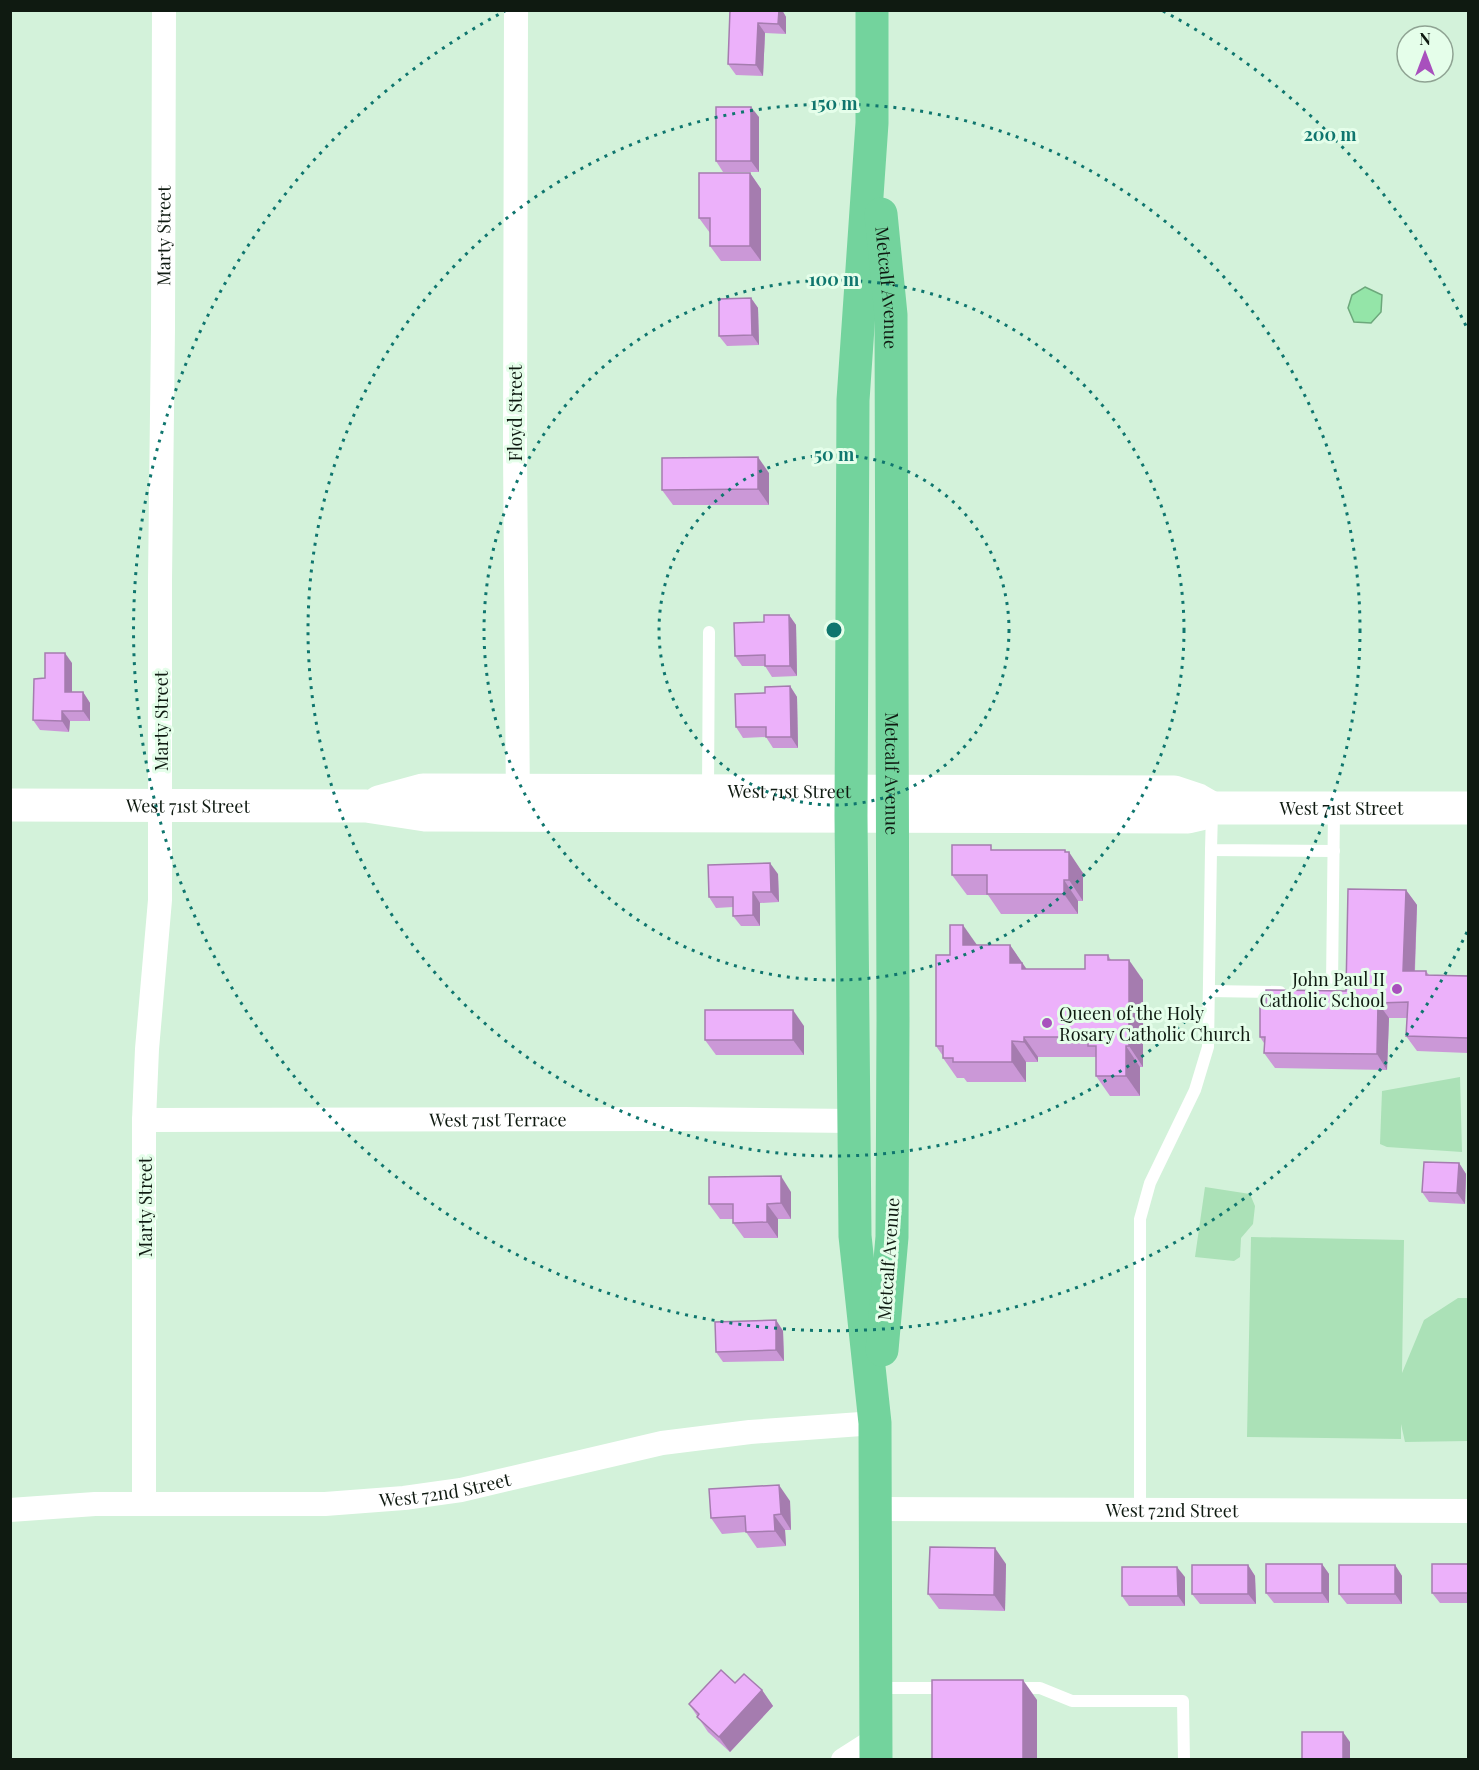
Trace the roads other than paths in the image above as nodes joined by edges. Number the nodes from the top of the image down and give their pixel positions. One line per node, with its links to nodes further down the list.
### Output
1 (164, 10): 11 (street, Marty Street)
2 (516, 10): 7 (street, Floyd Street)
3 (873, 10): 4 (main road, Metcalf Avenue)
4 (872, 123): 8 (main road, Metcalf Avenue); 9 (main road, Metcalf Avenue)
5 (709, 632): 6 (lane)
6 (708, 791): 7 (street, West 71st Street); 8 (street, West 71st Street)
7 (518, 803): 8 (street, West 71st Street); 11 (street, West 71st Street)
8 (851, 803): 9 (street, West 71st Street); 19 (main road, Metcalf Avenue)
9 (892, 804): 12 (street, West 71st Street); 20 (main road, Metcalf Avenue)
10 (10, 805): 11 (street, West 71st Street)
11 (161, 806): 18 (street, Marty Street)
12 (1212, 808): 13 (street, West 71st Street); 15 (lane)
13 (1334, 808): 14 (street, West 71st Street); 16 (lane)
14 (1468, 808)
15 (1211, 850): 16 (lane); 17 (lane)
16 (1334, 851): 17 (lane)
17 (1209, 991): 24 (lane)
18 (144, 1120): 19 (street, West 71st Terrace); 21 (street, Marty Street)
19 (853, 1121): 20 (main road, Metcalf Avenue)
20 (874, 1423): 21 (street, West 72nd Street); 23 (main road, Metcalf Avenue)
21 (144, 1504): 22 (street, West 72nd Street)
22 (10, 1509)
23 (876, 1509): 24 (street, West 72nd Street); 26 (main road, Metcalf Avenue)
24 (1140, 1510): 25 (street, West 72nd Street)
25 (1468, 1511)
26 (876, 1688): 27 (lane); 29 (main road, Metcalf Avenue)
27 (960, 1688)
28 (1006, 1688): 31 (lane)
29 (876, 1749): 30 (street)
30 (843, 1760)
31 (1184, 1760)

